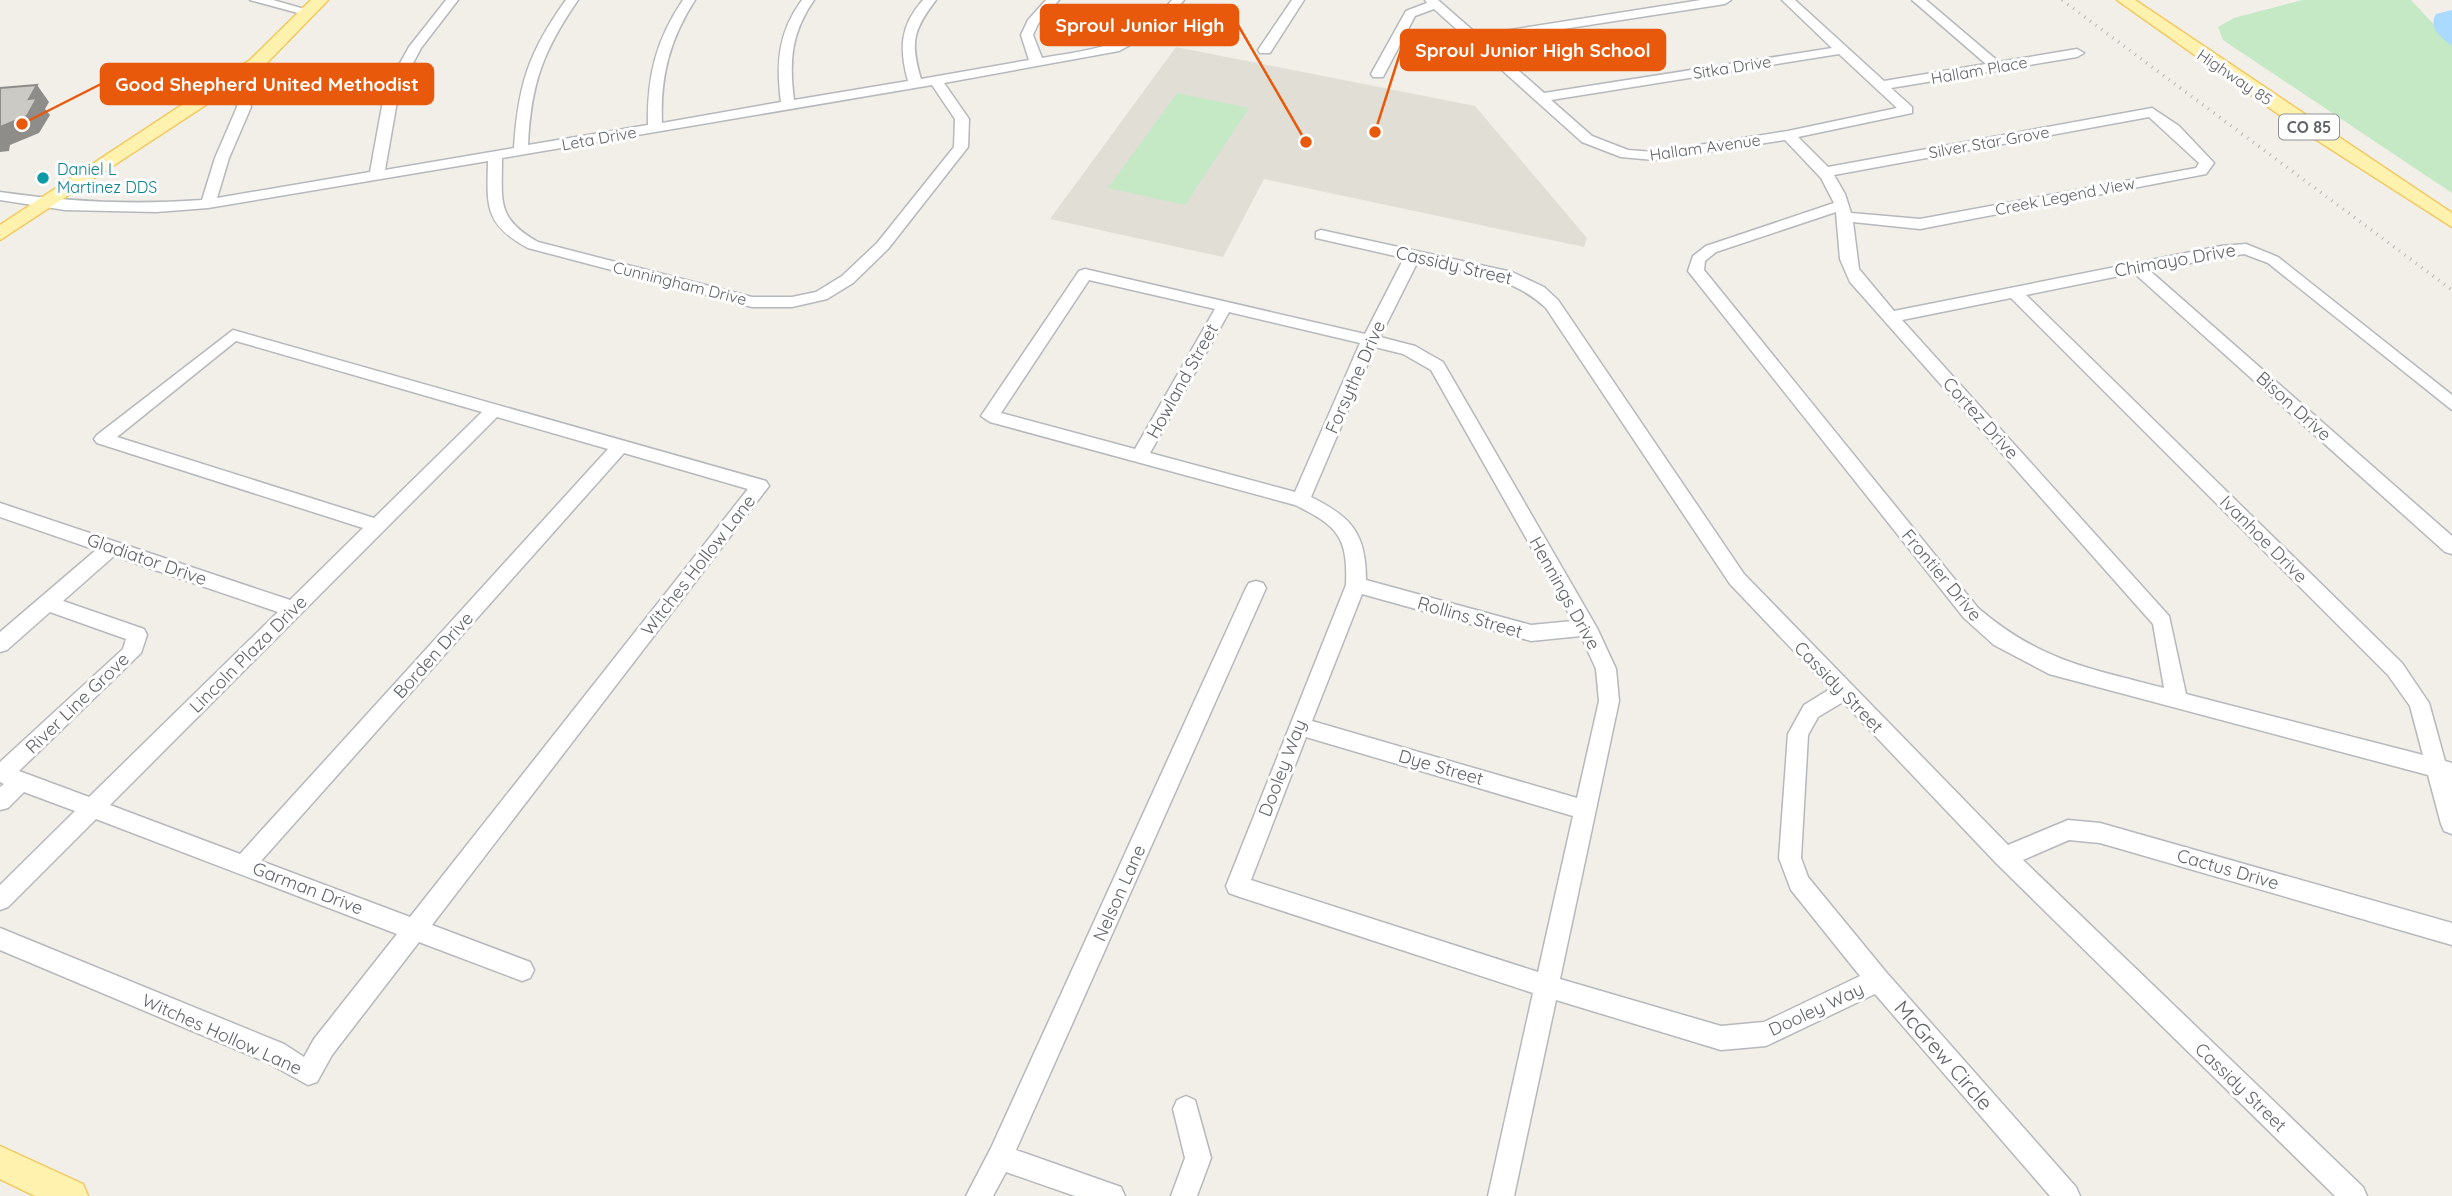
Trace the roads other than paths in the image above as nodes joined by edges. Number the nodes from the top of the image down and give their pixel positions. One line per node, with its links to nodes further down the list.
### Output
1 (256, 0): 15 (street)
2 (452, 0): 35 (street)
3 (572, 0): 32 (street)
4 (689, 0): 30 (street)
5 (808, 0): 28 (street)
6 (930, 0): 24 (street)
7 (1053, 0): 20 (street)
8 (1178, 0): 20 (street, Leta Drive)
9 (1298, 0): 17 (street)
10 (1725, 0): 16 (street)
11 (1788, 0): 18 (street)
12 (1918, 0): 21 (street)
13 (2125, 0): 40 (main road, Highway 85 / CO 85)
14 (1433, 2): 16 (street, Hallam Avenue); 22 (street)
15 (314, 6): 26 (main road)
16 (1475, 39): 27 (street, Hallam Avenue)
17 (1265, 50)
18 (1841, 50): 25 (street); 27 (street, Sitka Drive)
19 (2077, 53): 21 (street, Hallam Place)
20 (1037, 63): 23 (street, Leta Drive)
21 (1996, 66): 25 (street, Hallam Place)
22 (1378, 74)
23 (936, 81): 24 (street, Leta Drive); 33 (street, Cunningham Drive)
24 (915, 84): 28 (street, Leta Drive)
25 (1881, 86): 31 (street, Hallam Avenue)
26 (219, 89): 37 (street); 38 (main road)
27 (1539, 98): 31 (street, Hallam Avenue)
28 (788, 106): 30 (street, Leta Drive)
29 (2152, 112): 34 (street, Silver Star Grove); 39 (street, Creek Legend View)
30 (655, 129): 32 (street, Leta Drive)
31 (1788, 135): 34 (street, Cortez Drive)
32 (521, 151): 33 (street, Leta Drive)
33 (495, 156): 35 (street, Leta Drive)
34 (1825, 172): 39 (street, Cortez Drive)
35 (376, 177): 37 (street, Leta Drive)
36 (0, 196): 38 (street, Leta Drive)
37 (208, 204): 38 (street, Leta Drive)
38 (44, 205): 41 (main road)
39 (1842, 211): 48 (street, Cortez Drive); 66 (street, Frontier Drive)
40 (2452, 220)
41 (0, 234)
42 (1321, 235): 43 (street, Cassidy Street)
43 (1413, 256): 49 (street, Forsythe Drive); 65 (street, Cassidy Street)
44 (2135, 265): 46 (street, Chimayo Drive); 50 (street, Chimayo Drive); 58 (street, Bison Drive)
45 (1085, 274): 47 (street, Hennings Drive); 53 (street, Dooley Way)
46 (2014, 292): 48 (street, Chimayo Drive); 68 (street, Ivanhoe Drive)
47 (1224, 307): 49 (street, Hennings Drive); 53 (street, Howland Street)
48 (1890, 317): 66 (street, Cortez Drive)
49 (1370, 340): 54 (street, Forsythe Drive); 63 (street, Hennings Drive)
50 (2452, 404)
51 (495, 409): 52 (street, Witches Hollow Lane); 56 (street, Lincoln Plaza Drive); 56 (street, Witches Hollow Lane)
52 (621, 446): 75 (street, Borden Drive); 77 (street, Witches Hollow Lane)
53 (1140, 455): 54 (street, Dooley Way)
54 (1301, 500): 59 (street, Dooley Way)
55 (0, 510): 57 (street, Gladiator Drive)
56 (377, 526): 62 (street, Lincoln Plaza Drive)
57 (112, 547): 61 (street); 62 (street, Gladiator Drive)
58 (2452, 547)
59 (1356, 585): 63 (street, Rollins Street); 67 (street, Dooley Way)
60 (1256, 588): 84 (street, Nelson Lane)
61 (48, 603): 64 (street); 69 (street, River Line Grove)
62 (293, 609): 71 (street, Lincoln Plaza Drive)
63 (1587, 628): 72 (street, Hennings Drive)
64 (0, 644)
65 (1843, 692): 74 (street, Cassidy Street); 81 (street, McGrew Circle)
66 (2177, 701): 68 (street, Frontier Drive)
67 (1299, 726): 72 (street, Dye Street); 82 (street, Dooley Way)
68 (2445, 770): 73 (street, Ivanhoe Drive)
69 (7, 776): 70 (street); 71 (street, Garman Drive)
70 (0, 801)
71 (94, 807): 75 (street, Garman Drive); 76 (street, Lincoln Plaza Drive)
72 (1583, 809): 82 (street, Hennings Drive)
73 (2452, 824)
74 (2005, 857): 78 (street, Cactus Drive); 92 (street, Cassidy Street)
75 (245, 864): 77 (street, Garman Drive)
76 (0, 900)
77 (413, 930): 79 (street, Witches Hollow Lane); 80 (street, Garman Drive)
78 (2452, 934)
79 (0, 939)
80 (522, 970)
81 (1878, 980): 82 (street, Dooley Way); 91 (street, McGrew Circle)
82 (1546, 986): 90 (street, Hennings Drive)
83 (1186, 1109): 89 (street)
84 (1000, 1157): 87 (street, Nelson Lane); 88 (street)
85 (0, 1162): 86 (main road)
86 (71, 1196)
87 (979, 1196)
88 (1112, 1196)
89 (1184, 1196)
90 (1501, 1196)
91 (2067, 1196)
92 (2354, 1196)

